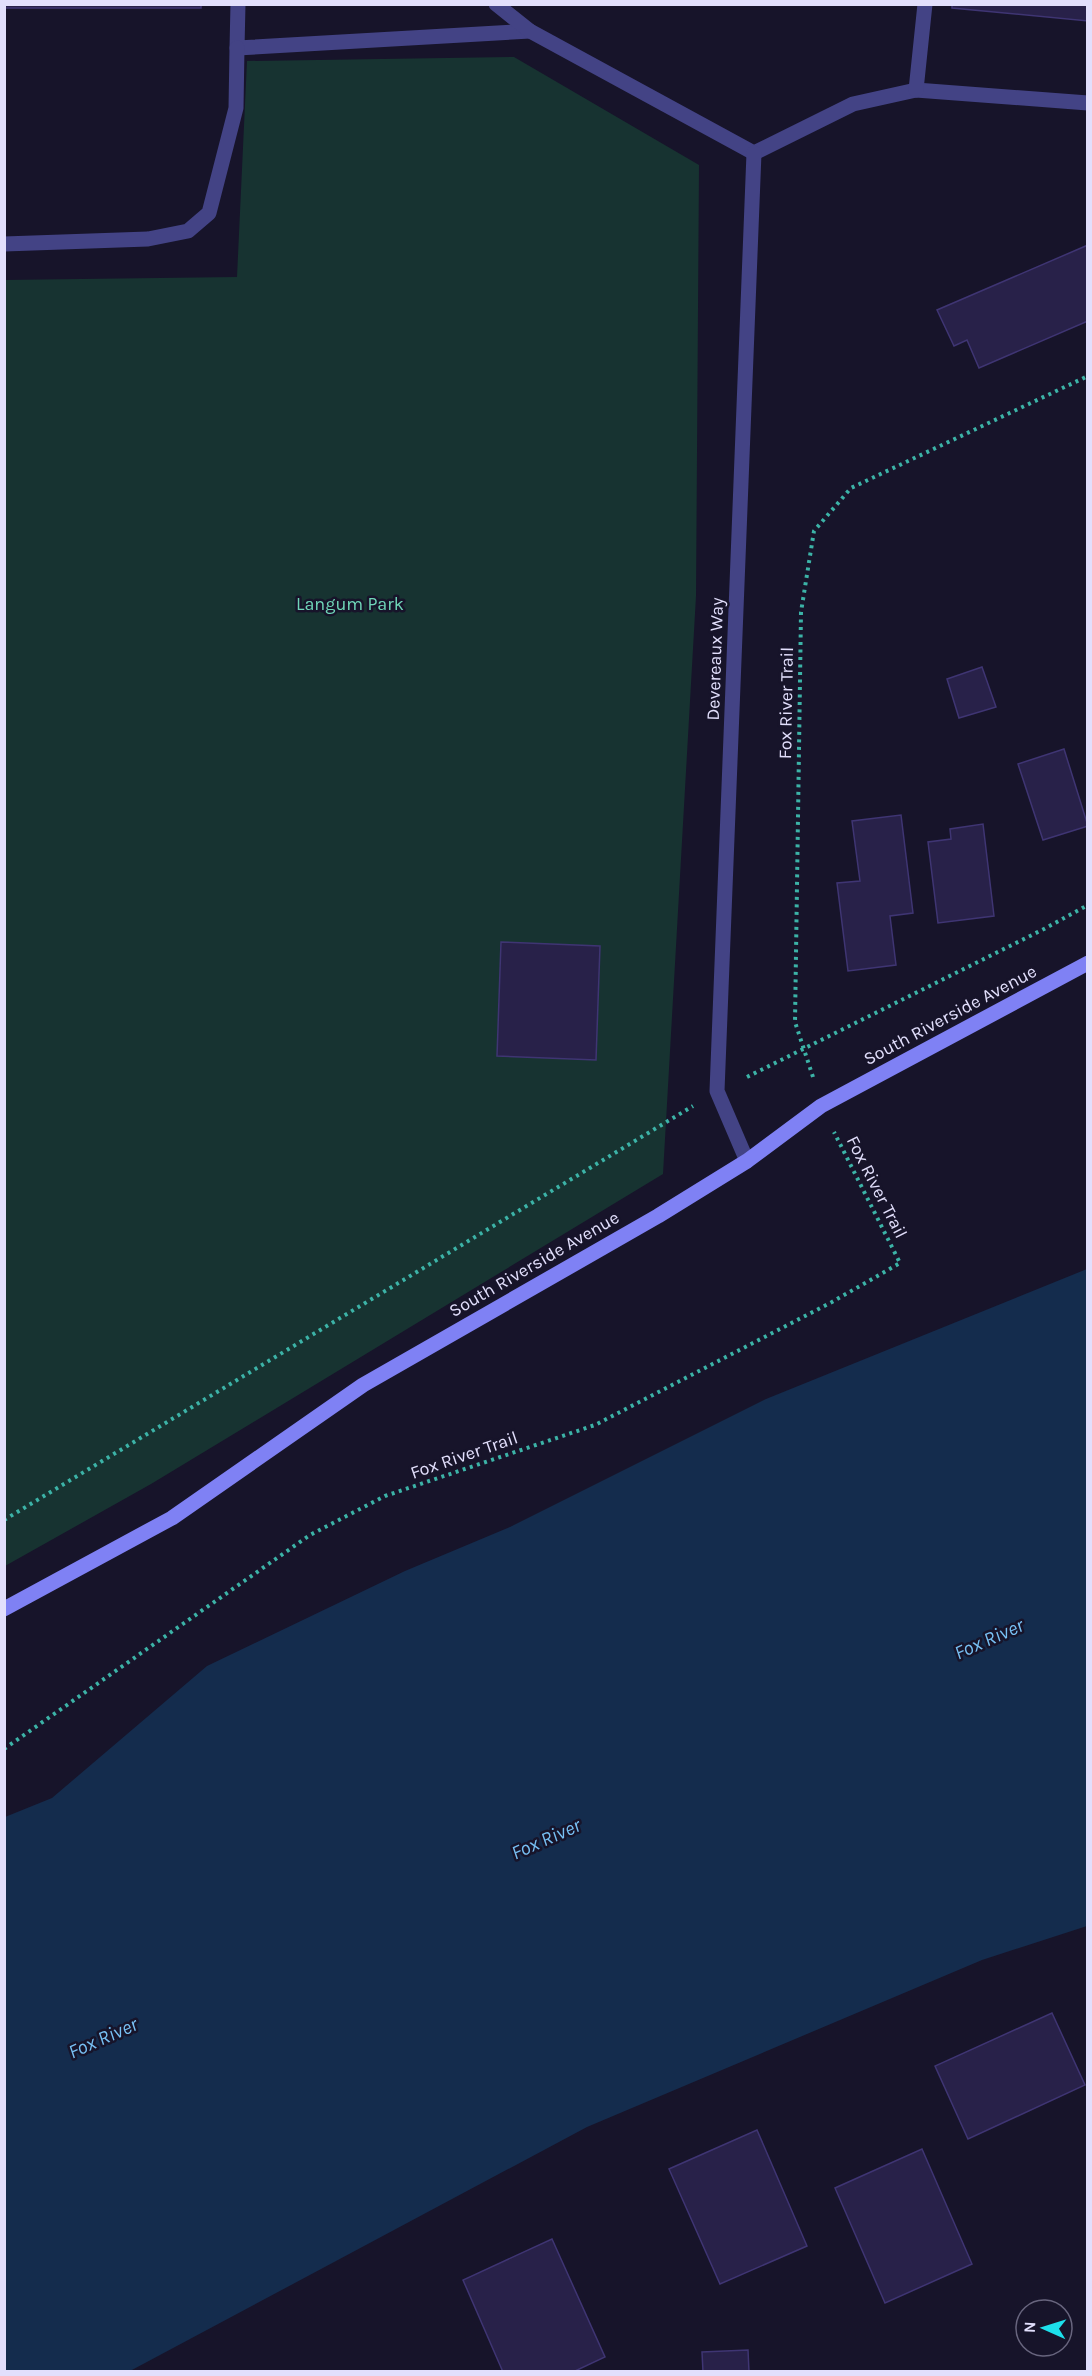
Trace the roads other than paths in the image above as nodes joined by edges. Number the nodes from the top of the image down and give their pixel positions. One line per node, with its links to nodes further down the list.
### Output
1 (238, 4): 5 (street)
2 (496, 4): 4 (street)
3 (925, 4): 6 (street)
4 (530, 32): 5 (street); 8 (street)
5 (237, 48): 9 (street)
6 (916, 90): 7 (street); 8 (street)
7 (1088, 103)
8 (754, 153): 11 (street, Devereaux Way)
9 (4, 244)
10 (1088, 963): 11 (main road, South Riverside Avenue)
11 (747, 1161): 12 (main road, South Riverside Avenue)
12 (4, 1609)

